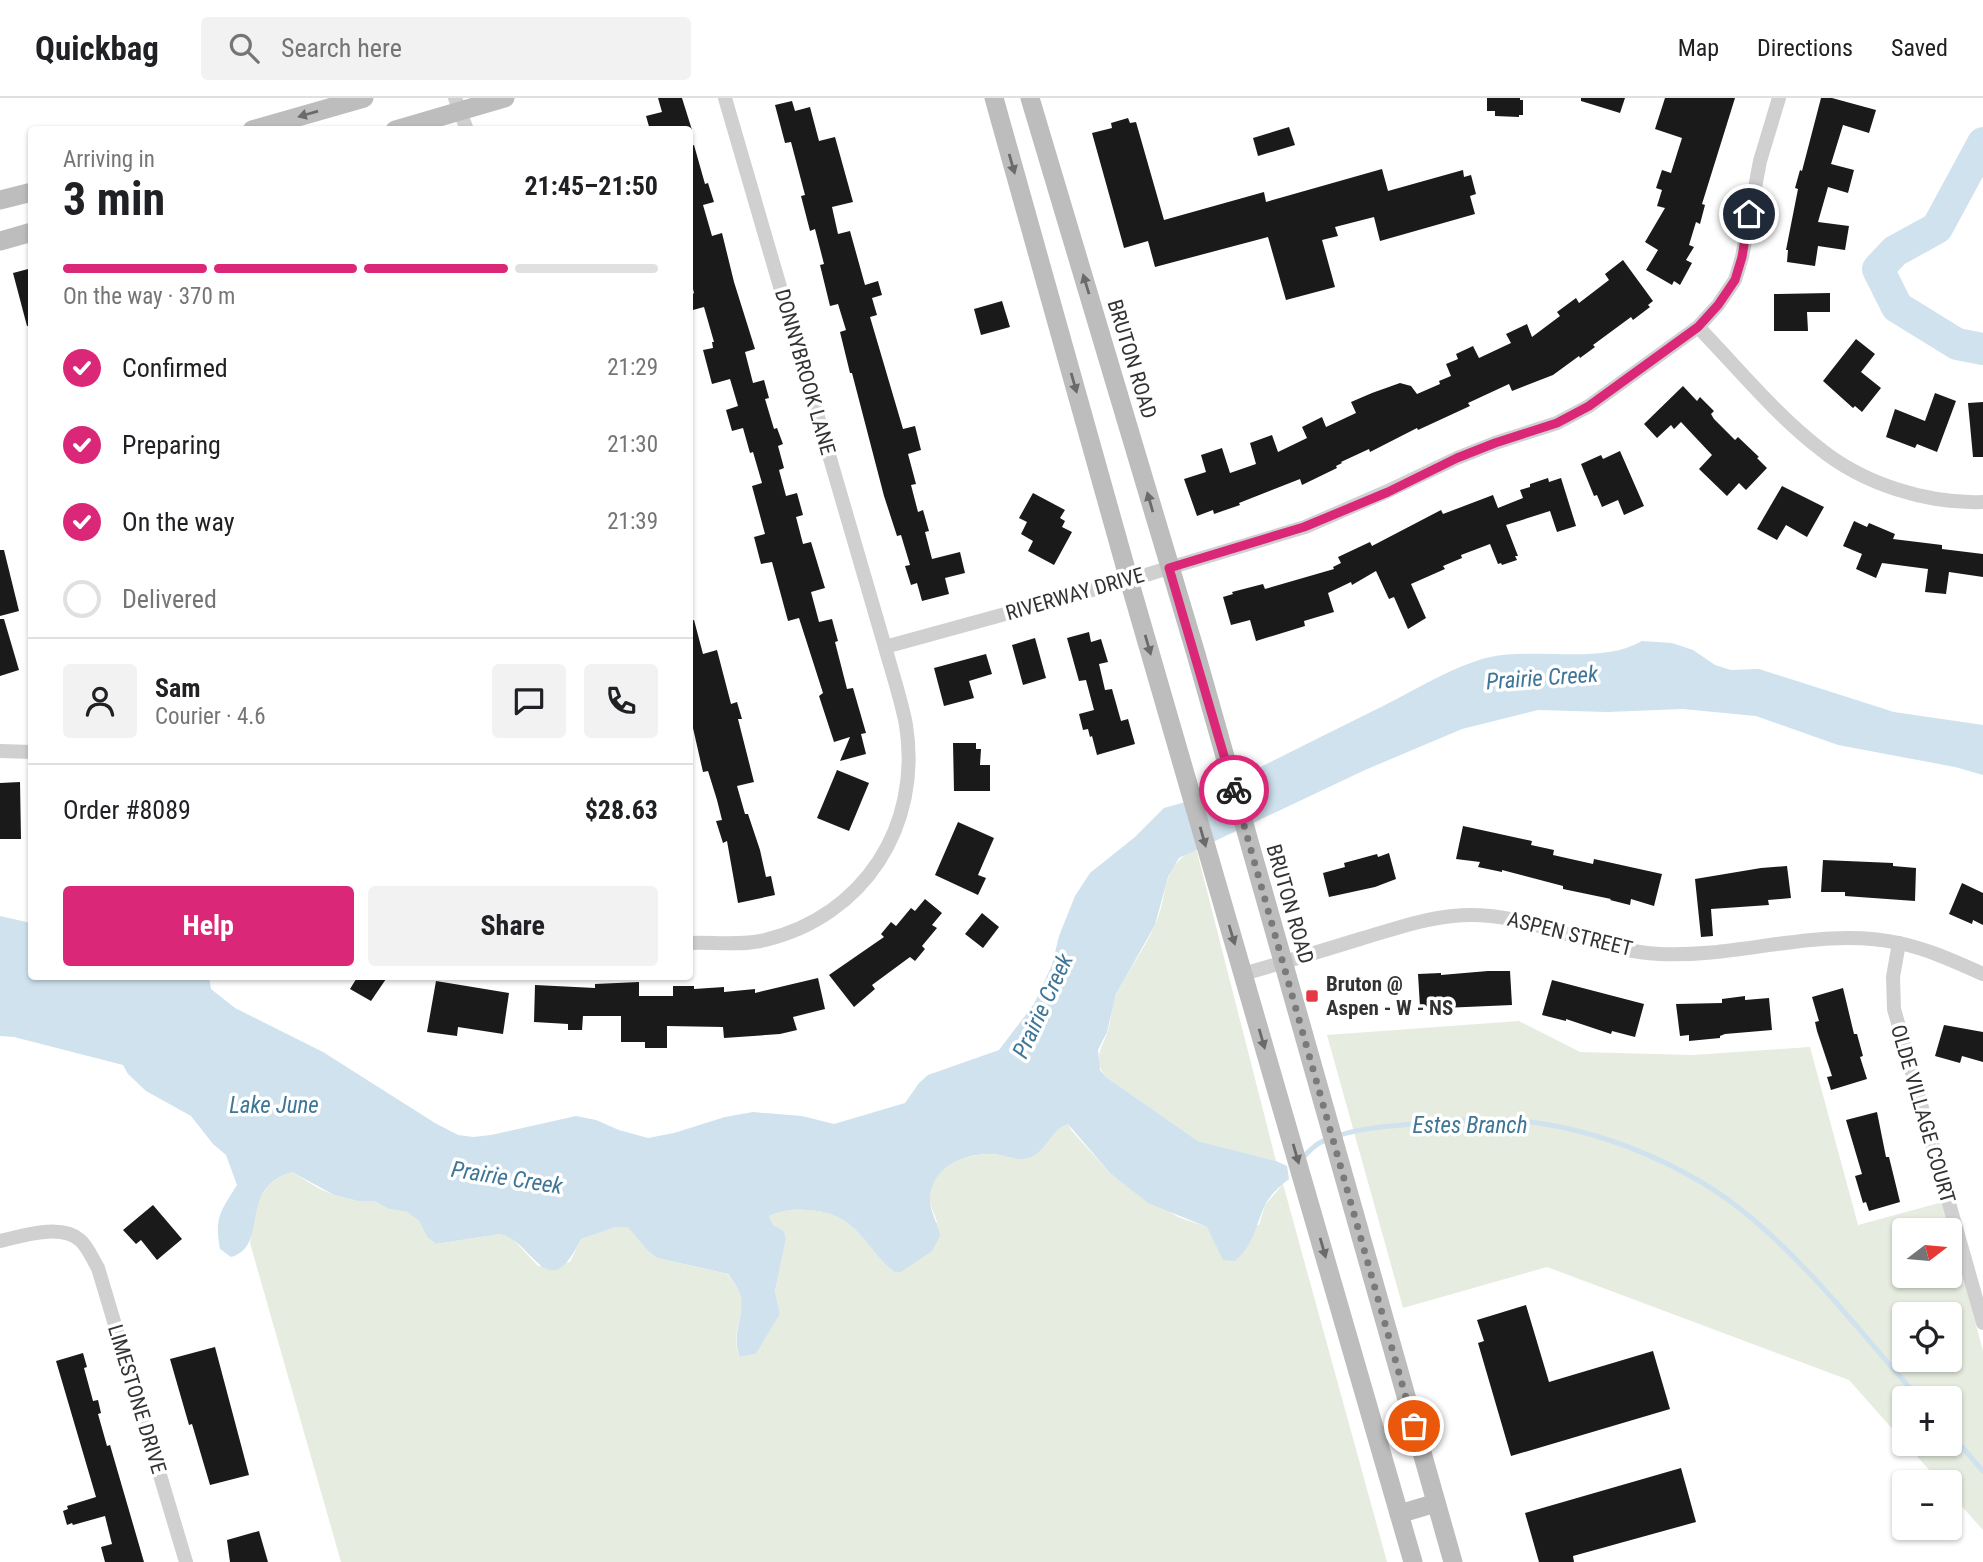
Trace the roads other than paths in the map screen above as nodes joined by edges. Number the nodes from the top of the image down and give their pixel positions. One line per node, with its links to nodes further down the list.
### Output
1 (364, 98): 8 (main road, one-way to 8)
2 (505, 98): 7 (main road)
3 (725, 98): 18 (street, DONNYBROOK LANE)
4 (994, 98): 17 (main road, one-way to 17)
5 (1030, 98): 16 (main road, BRUTON ROAD, one-way to 5)
6 (1779, 98): 14 (street, RIVERWAY DRIVE)
7 (461, 113): 9 (main road)
8 (266, 126)
9 (411, 126)
10 (28, 193): 11 (main road)
11 (0, 200)
12 (28, 233): 13 (main road)
13 (0, 241)
14 (1698, 327): 15 (street); 16 (street, RIVERWAY DRIVE)
15 (1983, 502)
16 (1169, 568): 17 (street, RIVERWAY DRIVE); 23 (main road, BRUTON ROAD)
17 (1129, 580): 18 (street, RIVERWAY DRIVE); 24 (main road, one-way to 24)
18 (885, 647): 21 (street)
19 (0, 751): 20 (street)
20 (28, 751)
21 (693, 943)
22 (1899, 943): 23 (street, ASPEN STREET); 25 (street, ASPEN STREET); 27 (street, OLDE VILLAGE COURT)
23 (1283, 963): 24 (street, ASPEN STREET); 28 (main road, BRUTON ROAD)
24 (1243, 974): 29 (main road, one-way to 29)
25 (1983, 974)
26 (0, 1241): 30 (street, LIMESTONE DRIVE)
27 (1983, 1324)
28 (1436, 1503): 29 (main road); 32 (main road, BRUTON ROAD)
29 (1399, 1514): 31 (main road)
30 (186, 1562)
31 (1413, 1562)
32 (1453, 1562)

